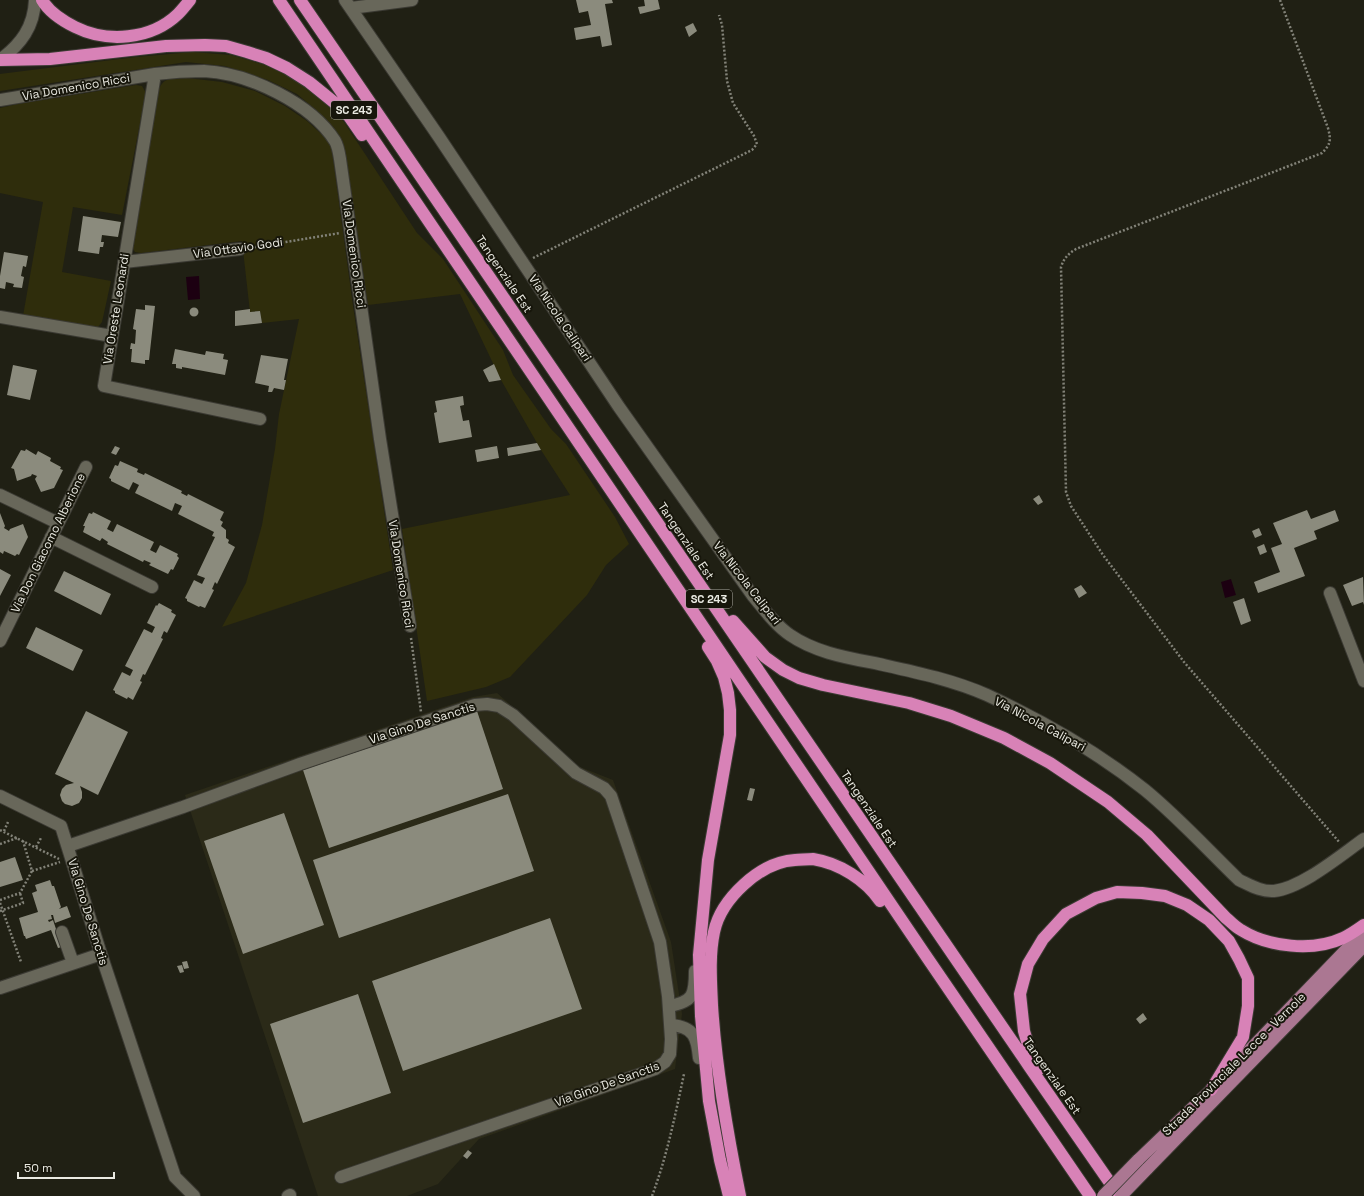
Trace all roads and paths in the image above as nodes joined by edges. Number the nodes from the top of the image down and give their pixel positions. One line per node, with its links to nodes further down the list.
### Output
1 (35, 0): 10 (street)
2 (42, 0): 3 (highway)
3 (190, 0)
4 (279, 0): 13 (highway, SC 243)
5 (300, 0): 24 (highway, Tangenziale Est / SC 243)
6 (412, 0): 8 (street)
7 (1280, 0): 45 (path)
8 (348, 4): 17 (street, Via Nicola Calipari)
9 (719, 15): 17 (path)
10 (0, 60): 13 (highway)
11 (155, 74): 12 (street, Via Domenico Ricci); 14 (street, Via Domenico Ricci); 16 (street, Via Oreste Leonardi)
12 (0, 100)
13 (429, 220): 26 (highway)
14 (351, 231): 15 (path, Via Ottavio Godi); 30 (street, Via Domenico Ricci)
15 (240, 249): 16 (street, Via Ottavio Godi)
16 (124, 262): 19 (street, Via Oreste Leonardi)
17 (524, 263): 45 (street, Via Nicola Calipari)
18 (0, 317): 19 (street)
19 (112, 336): 20 (street, Via Oreste Leonardi)
20 (260, 419)
21 (86, 467): 23 (street, Via Don Giacomo Alberione)
22 (0, 494): 23 (street)
23 (58, 523): 25 (street, Via Don Giacomo Alberione)
24 (658, 524): 51 (highway); 73 (highway, Tangenziale Est / SC 243)
25 (51, 537): 27 (street); 29 (street, Via Don Giacomo Alberione)
26 (646, 540): 55 (highway); 57 (highway)
27 (152, 587)
28 (1330, 593): 32 (street)
29 (3, 625): 31 (street, Via Don Giacomo Alberione)
30 (410, 626): 33 (path, Via Domenico Ricci)
31 (0, 640)
32 (1364, 681)
33 (422, 722): 43 (street, Via Gino De Sanctis); 61 (street, Via Gino De Sanctis)
34 (0, 796): 43 (street)
35 (8, 822): 37 (path)
36 (0, 830): 37 (path)
37 (4, 831): 38 (path)
38 (17, 838): 41 (path); 42 (path)
39 (41, 838): 44 (path)
40 (1364, 839): 45 (street, Via Nicola Calipari)
41 (23, 841): 44 (path); 46 (path)
42 (0, 844)
43 (68, 846): 56 (street, Via Gino De Sanctis)
44 (36, 847): 46 (path)
45 (1347, 851)
46 (32, 871): 47 (path)
47 (20, 893): 48 (path); 50 (path)
48 (0, 900)
49 (0, 903): 50 (path)
50 (1, 911): 58 (path)
51 (1364, 925)
52 (1364, 931): 65 (main road, Strada Provinciale Lecce - Vernole)
53 (62, 932): 59 (street)
54 (1364, 946): 73 (main road, Strada Provinciale Lecce - Vernole, bridge)
55 (924, 953): 70 (highway); 71 (highway)
56 (101, 954): 59 (street); 67 (street, Via Gino De Sanctis)
57 (699, 955): 61 (street); 64 (highway)
58 (21, 962)
59 (73, 963): 60 (street)
60 (0, 988)
61 (669, 1006): 62 (street, Via Gino De Sanctis)
62 (670, 1025): 64 (street); 66 (street, Via Gino De Sanctis)
63 (684, 1074): 68 (path)
64 (707, 1081): 69 (highway)
65 (1211, 1090): 72 (main road, Strada Provinciale Lecce - Vernole, bridge); 74 (highway)
66 (341, 1177)
67 (194, 1196)
68 (652, 1196)
69 (729, 1196)
70 (740, 1196)
71 (1090, 1196)
72 (1103, 1196)
73 (1120, 1196)
74 (1126, 1196)

